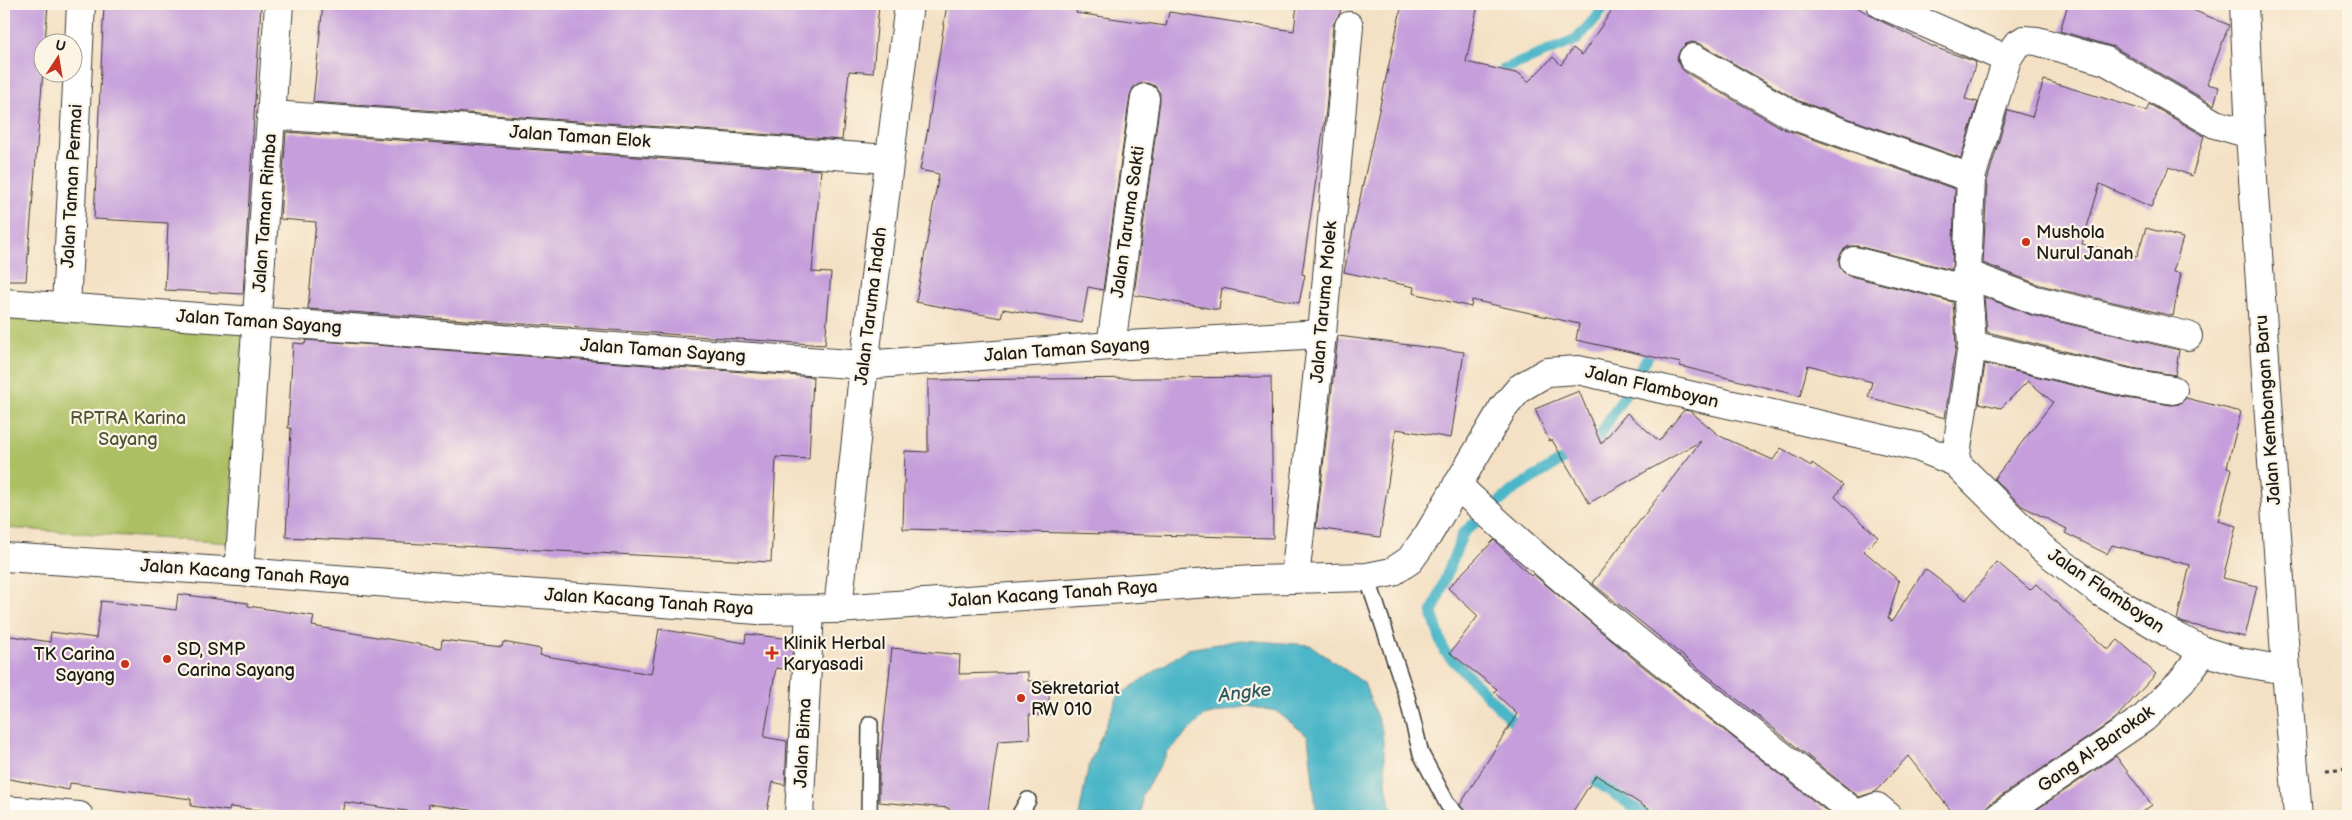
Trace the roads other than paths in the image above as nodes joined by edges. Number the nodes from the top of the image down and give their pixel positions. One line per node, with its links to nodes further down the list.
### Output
1 (81, 4): 17 (street, Jalan Taman Permai)
2 (279, 4): 10 (street, Jalan Taman Rimba)
3 (908, 4): 12 (street, Jalan Taruma Indah)
4 (1881, 4): 8 (street)
5 (2244, 4): 11 (street, Jalan Kembangan Baru)
6 (1349, 26): 19 (street, Jalan Taruma Molek)
7 (1693, 58): 13 (street)
8 (2007, 59): 11 (street); 13 (street)
9 (1146, 98): 22 (street, Jalan Taruma Sakti)
10 (272, 115): 12 (street, Jalan Taman Elok); 18 (street, Jalan Taman Rimba)
11 (2250, 134): 34 (street, Jalan Kembangan Baru)
12 (888, 160): 23 (street, Jalan Taruma Indah)
13 (1971, 178): 15 (street)
14 (1854, 261): 15 (street)
15 (1968, 282): 20 (street); 21 (street)
16 (4, 303): 17 (street, Jalan Taman Sayang)
17 (66, 307): 18 (street, Jalan Taman Sayang)
18 (257, 322): 23 (street, Jalan Taman Sayang); 28 (street, Jalan Taman Rimba)
19 (1322, 334): 22 (street, Jalan Taman Sayang); 30 (street, Jalan Taruma Molek)
20 (2188, 336)
21 (1972, 345): 24 (street); 25 (street)
22 (1111, 346): 23 (street, Jalan Taman Sayang)
23 (864, 365): 31 (street, Jalan Taruma Indah)
24 (2173, 390)
25 (1954, 462): 26 (street, Jalan Flamboyan); 33 (street, Jalan Flamboyan)
26 (1457, 485): 29 (street, Jalan Flamboyan); 43 (street)
27 (4, 557): 28 (street, Jalan Kacang Tanah Raya)
28 (239, 572): 32 (street, Jalan Kacang Tanah Raya)
29 (1366, 577): 30 (street, Jalan Flamboyan); 42 (lane)
30 (1295, 578): 31 (street, Jalan Kacang Tanah Raya)
31 (838, 609): 32 (street, Jalan Kacang Tanah Raya)
32 (810, 611): 39 (street, Jalan Bima)
33 (2204, 650): 34 (street, Jalan Flamboyan); 44 (street, Gang Al-Barokak)
34 (2286, 670): 45 (street, Jalan Kembangan Baru)
35 (870, 724): 40 (lane)
36 (1028, 800): 41 (lane)
37 (4, 810): 38 (street)
38 (79, 816)
39 (799, 816)
40 (869, 816)
41 (1019, 816)
42 (1458, 816)
43 (1888, 816)
44 (2000, 816)
45 (2298, 816)

